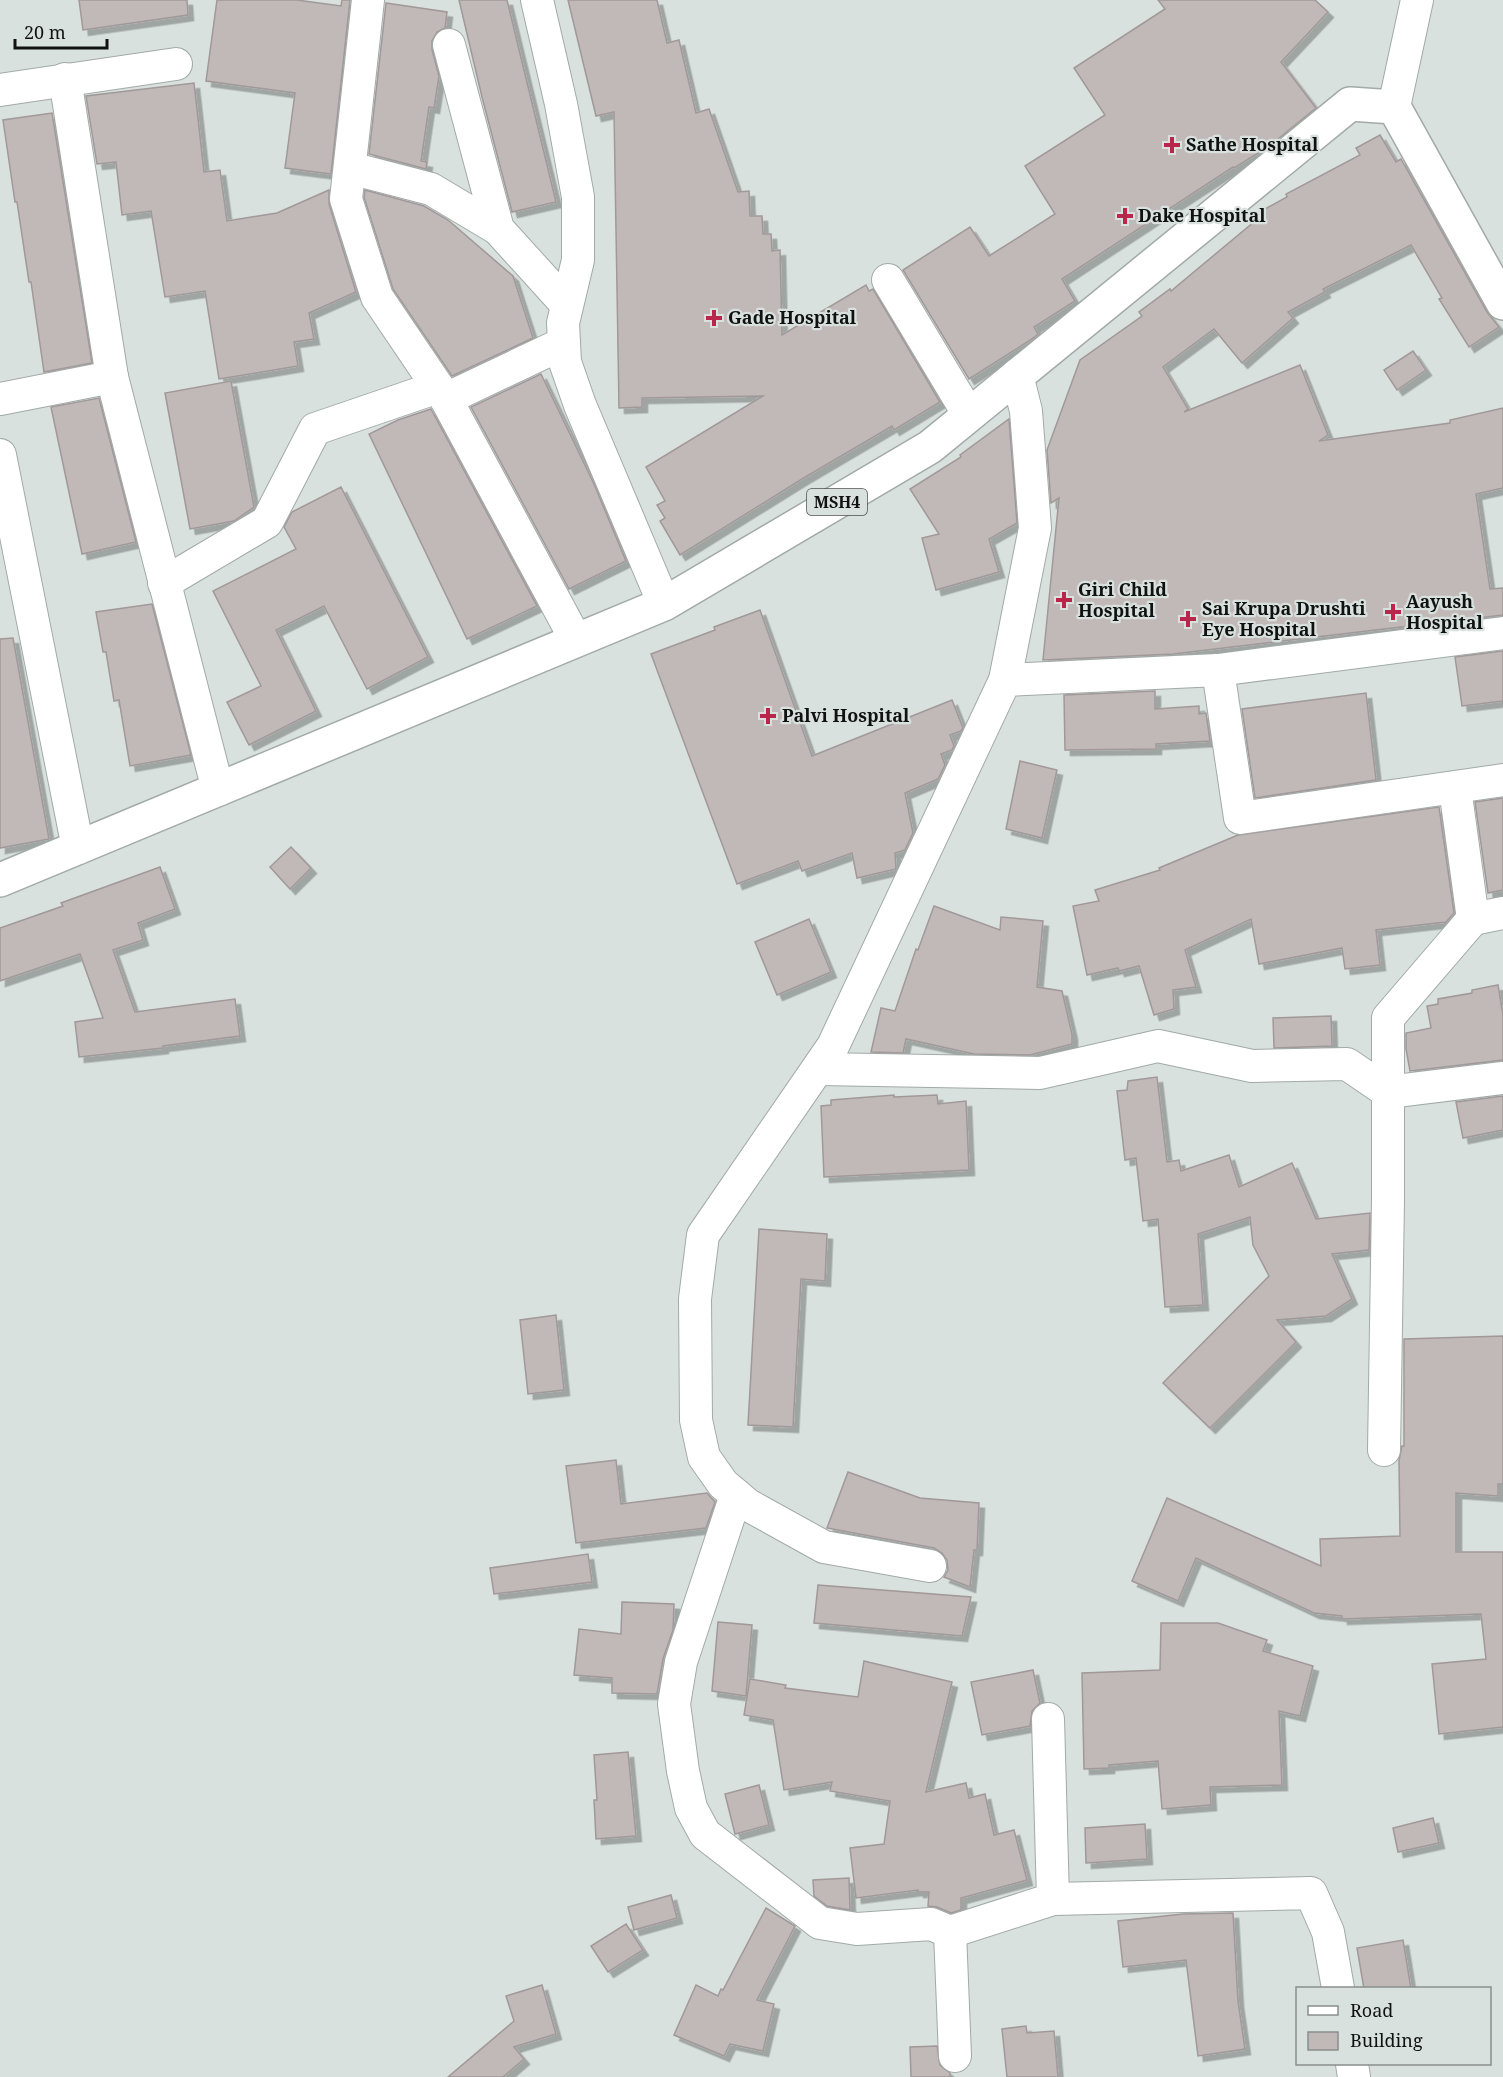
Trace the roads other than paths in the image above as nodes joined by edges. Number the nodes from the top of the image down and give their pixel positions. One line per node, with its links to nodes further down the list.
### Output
1 (368, 0): 9 (street)
2 (537, 0): 13 (street)
3 (1417, 0): 8 (street)
4 (450, 45): 10 (street)
5 (176, 64): 6 (street)
6 (65, 79): 7 (street); 16 (street)
7 (0, 90)
8 (1394, 107): 12 (main road); 15 (main road, MSH4)
9 (350, 168): 10 (street); 17 (street)
10 (498, 229): 13 (street)
11 (888, 280): 19 (street)
12 (1503, 303)
13 (567, 305): 14 (street)
14 (564, 343): 17 (street); 23 (street)
15 (1017, 375): 19 (main road, MSH4); 27 (street)
16 (112, 377): 18 (street); 22 (street)
17 (442, 393): 22 (street); 25 (street)
18 (0, 399)
19 (969, 415): 23 (main road, MSH4)
20 (0, 454): 21 (street)
21 (10, 556): 31 (street)
22 (164, 583): 30 (street)
23 (664, 604): 25 (main road, MSH4)
24 (1503, 633): 26 (street)
25 (576, 640): 30 (main road, MSH4)
26 (1218, 670): 27 (street); 29 (street)
27 (1005, 680): 35 (street)
28 (1503, 780): 29 (street)
29 (1455, 788): 34 (street)
30 (218, 790): 31 (main road, MSH4)
31 (78, 848): 32 (main road, MSH4)
32 (0, 880)
33 (1503, 913): 34 (street)
34 (1473, 919): 37 (street)
35 (818, 1069): 37 (street); 39 (street)
36 (1503, 1078): 37 (street)
37 (1388, 1092): 38 (street)
38 (1384, 1450)
39 (736, 1495): 40 (street); 43 (street)
40 (930, 1566)
41 (1048, 1719): 42 (street)
42 (1053, 1899): 43 (street); 44 (street)
43 (950, 1932): 45 (street)
44 (1338, 1987)
45 (955, 2056)

